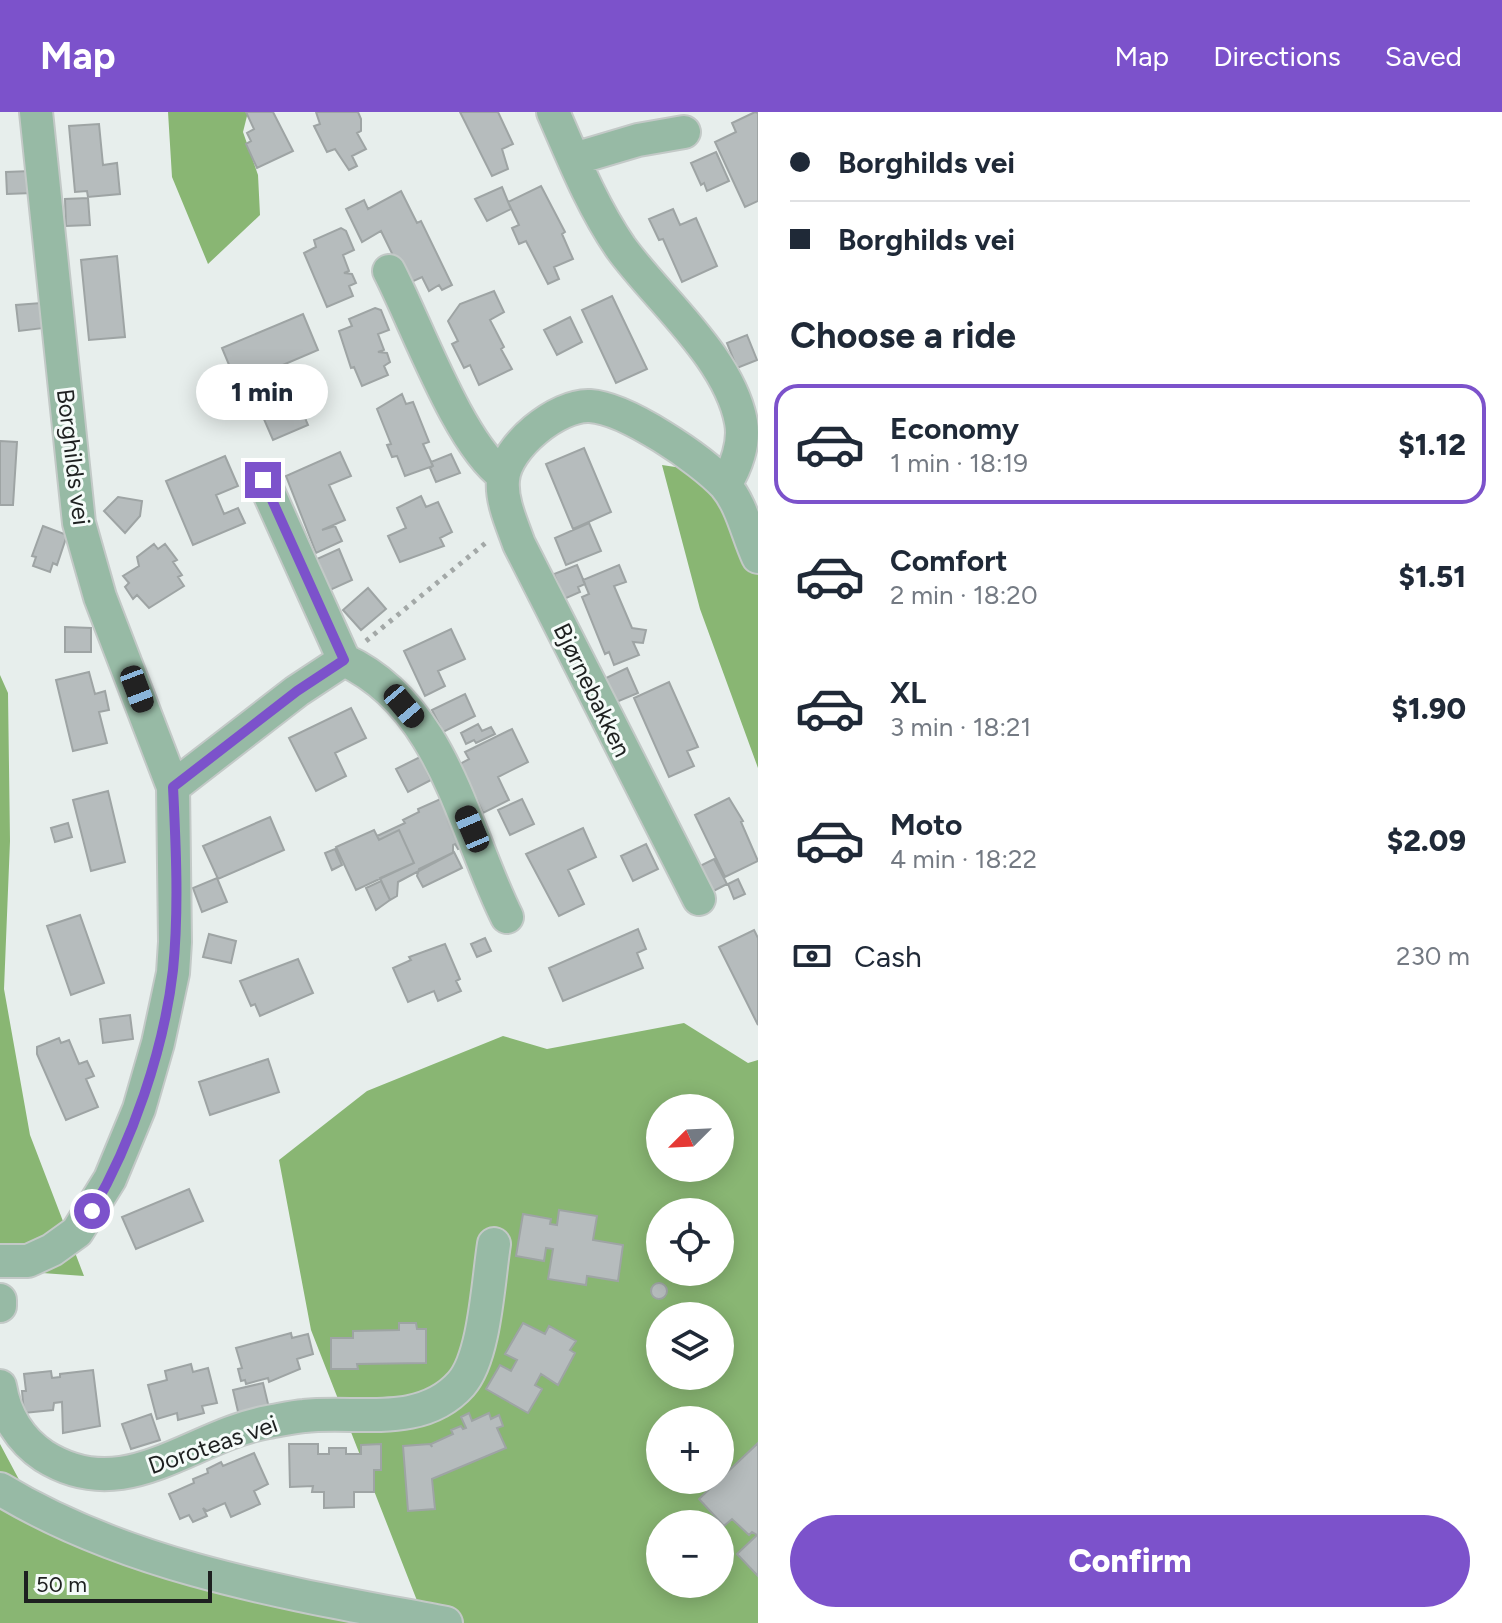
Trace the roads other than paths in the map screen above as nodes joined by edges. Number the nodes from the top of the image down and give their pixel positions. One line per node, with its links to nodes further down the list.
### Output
1 (36, 112): 11 (street, Borghilds vei)
2 (553, 112): 4 (street)
3 (684, 132): 4 (street)
4 (574, 159): 8 (street)
5 (389, 271): 6 (street)
6 (503, 475): 8 (street); 12 (street, Bjørnebakken)
7 (263, 480): 10 (street)
8 (725, 485): 9 (street)
9 (758, 557)
10 (344, 660): 11 (street); 13 (street)
11 (173, 787): 15 (street, Borghilds vei)
12 (699, 899)
13 (507, 917)
14 (494, 1244): 18 (street, Doroteas vei)
15 (0, 1261)
16 (0, 1300): 17 (street)
17 (0, 1306)
18 (0, 1386)
19 (0, 1489): 20 (street)
20 (446, 1623)

